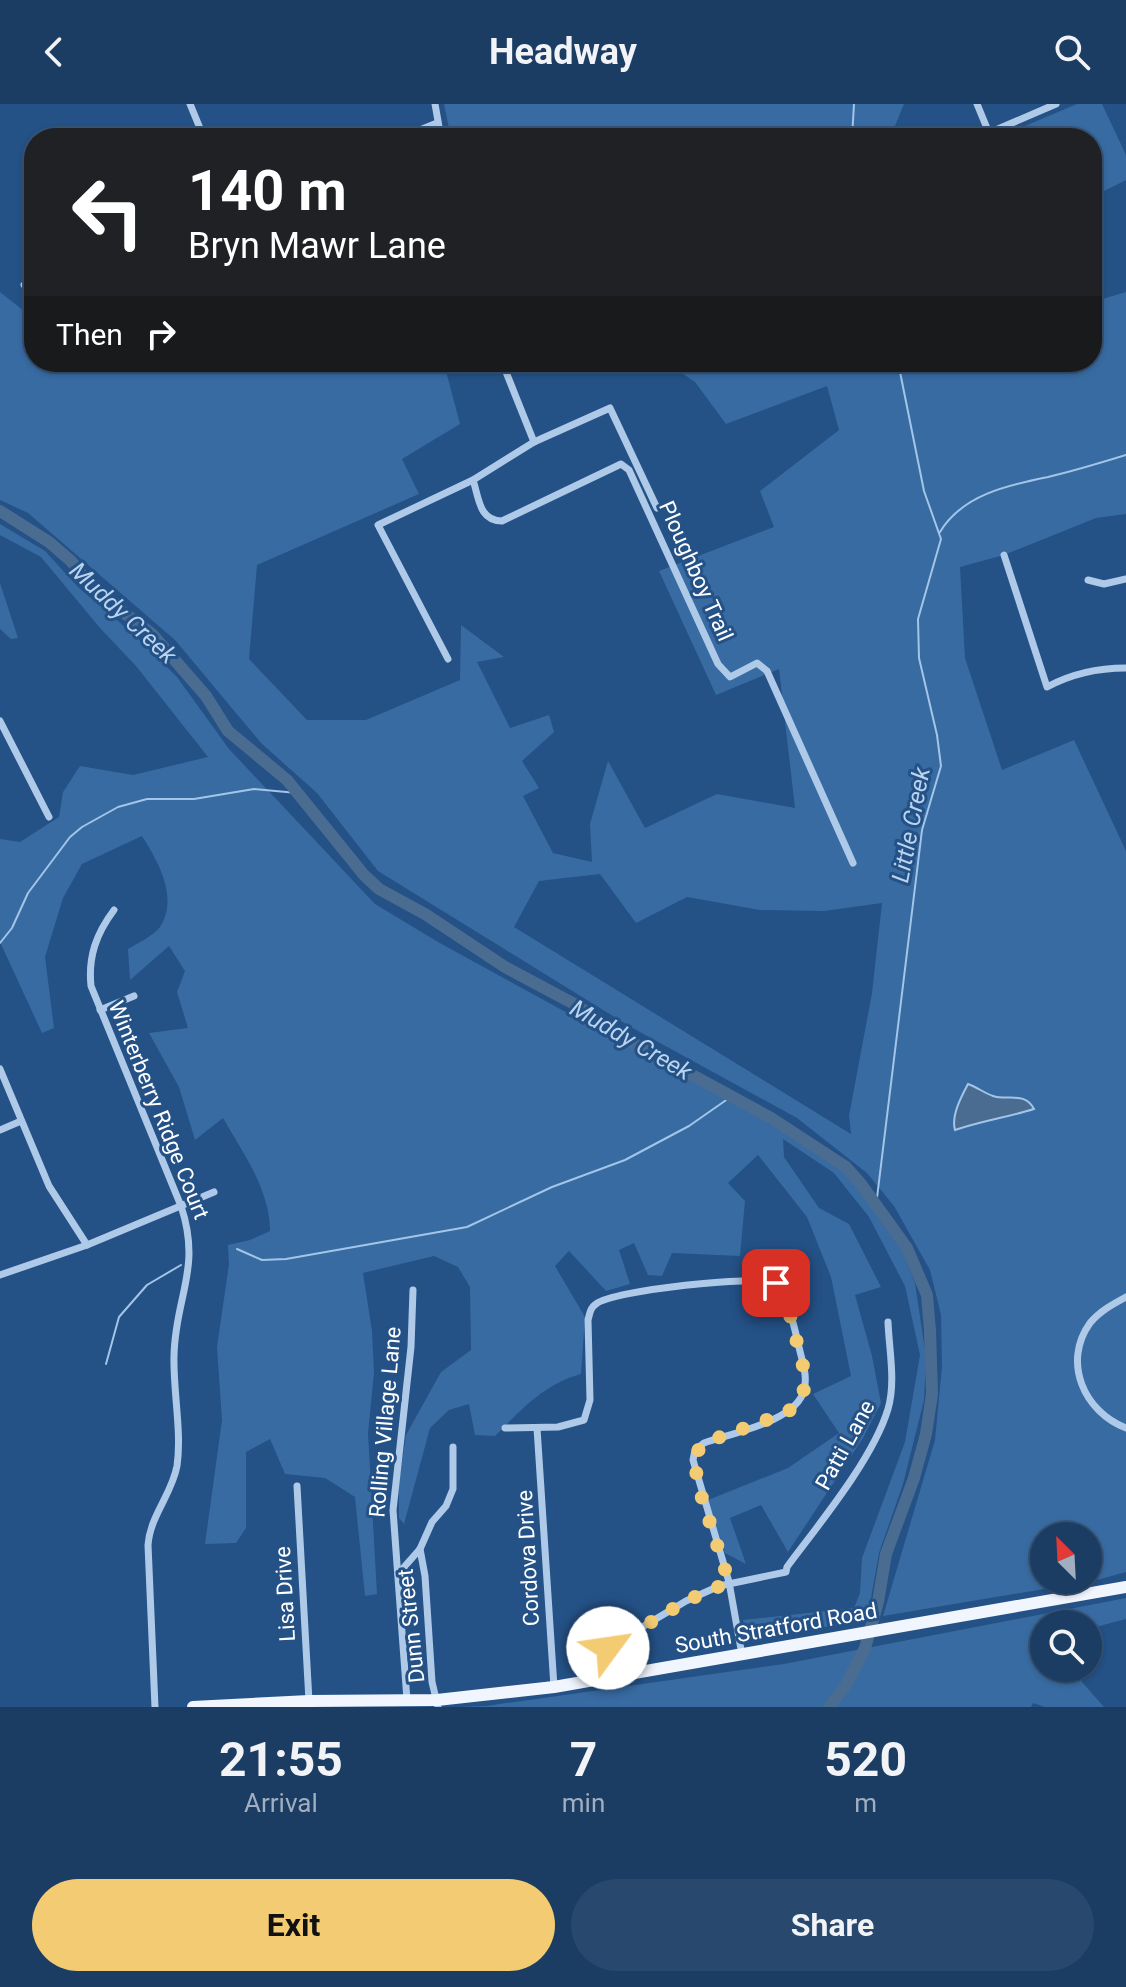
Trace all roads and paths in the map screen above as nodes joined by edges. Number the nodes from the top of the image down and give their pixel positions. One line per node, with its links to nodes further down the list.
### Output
1 (190, 104): 6 (street)
2 (435, 104): 5 (street)
3 (977, 104): 9 (street)
4 (1056, 104): 10 (street)
5 (437, 123): 7 (street); 8 (street)
6 (200, 128)
7 (425, 128)
8 (438, 128)
9 (987, 128)
10 (1001, 128)
11 (506, 372): 12 (street)
12 (534, 442): 13 (street); 14 (street)
13 (473, 480): 18 (street); 22 (street, Ploughboy Trail)
14 (657, 508)
15 (1004, 555): 19 (street)
16 (1126, 579): 17 (street)
17 (1088, 580)
18 (448, 659)
19 (1126, 668)
20 (0, 721): 21 (street)
21 (49, 817)
22 (853, 863)
23 (114, 910): 25 (street, Winterberry Ridge Court)
24 (134, 996): 25 (street)
25 (100, 1010): 30 (street, Winterberry Ridge Court)
26 (0, 1069): 27 (street)
27 (21, 1121): 28 (street); 31 (street)
28 (0, 1130)
29 (214, 1192): 30 (street)
30 (181, 1206): 31 (street); 51 (street, Winterberry Ridge Court)
31 (87, 1245): 32 (street)
32 (0, 1275)
33 (413, 1290): 42 (street, Rolling Village Lane)
34 (1126, 1297): 38 (street)
35 (888, 1322): 43 (street, Patti Lane)
36 (505, 1428): 37 (street)
37 (537, 1428): 43 (street); 47 (street, Cordova Drive)
38 (1126, 1428)
39 (453, 1447): 41 (street)
40 (297, 1486): 49 (street, Lisa Drive)
41 (420, 1549): 42 (street); 50 (street, Dunn Street)
42 (398, 1574): 48 (street, Rolling Village Lane)
43 (729, 1582): 45 (street); 46 (street)
44 (1126, 1587): 45 (main road, South Stratford Road)
45 (742, 1655): 47 (main road, South Stratford Road)
46 (582, 1663)
47 (554, 1687): 50 (main road, South Stratford Road)
48 (407, 1700): 49 (main road, South Stratford Road); 50 (main road, South Stratford Road)
49 (309, 1701): 52 (main road, South Stratford Road)
50 (438, 1703)
51 (155, 1707)
52 (193, 1707)

